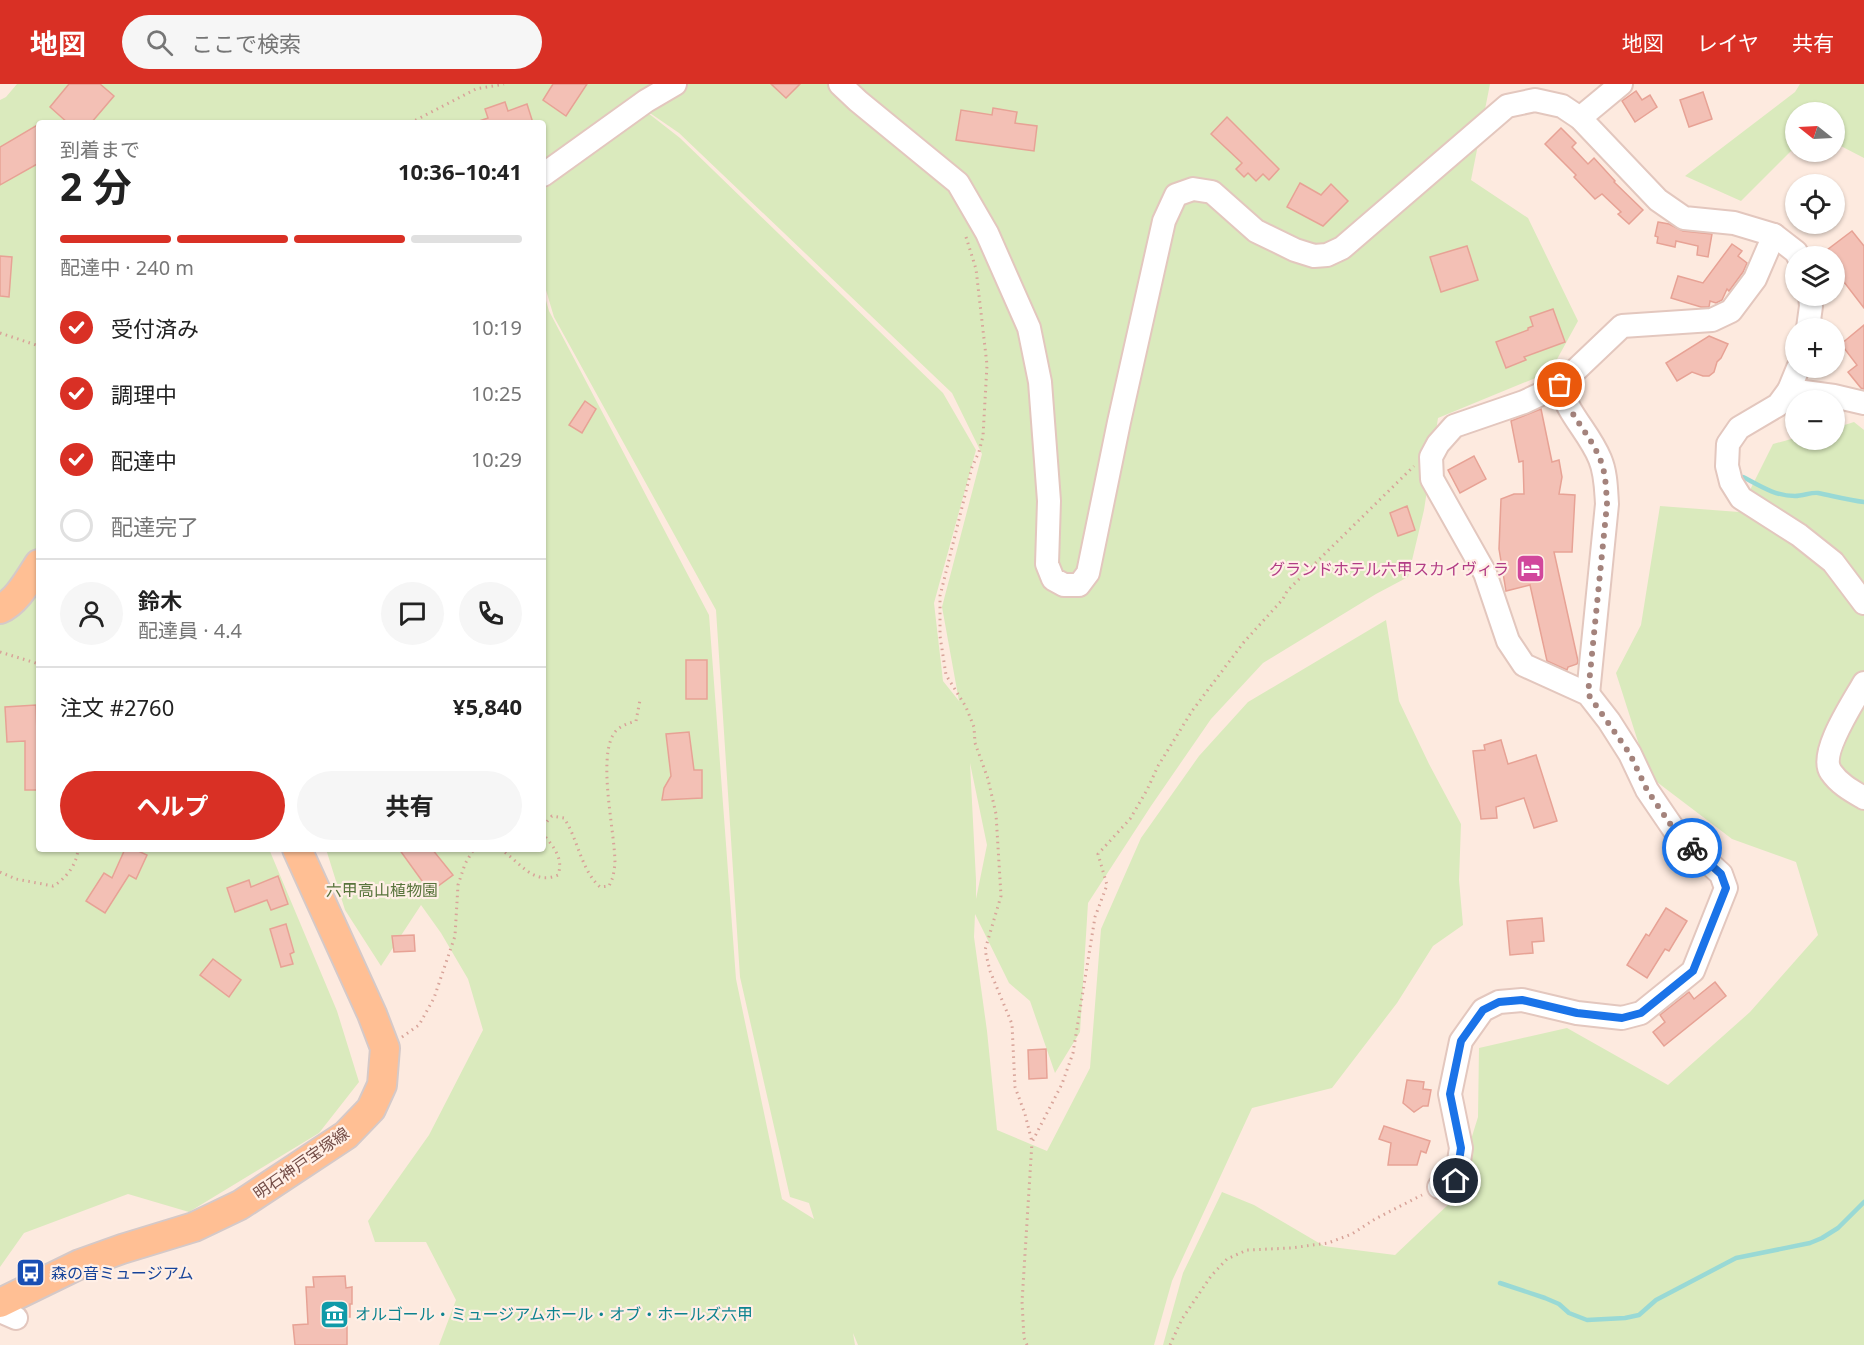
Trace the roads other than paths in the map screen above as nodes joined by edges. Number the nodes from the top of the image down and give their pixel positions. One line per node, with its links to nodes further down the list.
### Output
1 (675, 84): 4 (street)
2 (840, 84): 5 (street)
3 (1621, 84): 5 (street)
4 (644, 93): 6 (street)
5 (1580, 118): 7 (street)
6 (546, 173)
7 (1774, 235): 8 (street); 10 (street)
8 (1788, 246)
9 (1793, 378): 11 (street)
10 (1560, 385): 19 (street); 19 (street)
11 (1789, 390)
12 (1785, 395): 16 (street)
13 (1845, 399): 14 (street)
14 (1864, 403)
15 (36, 569): 17 (main road)
16 (1864, 603)
17 (0, 609)
18 (1864, 683): 20 (street)
19 (1588, 694): 22 (street)
20 (1864, 798)
21 (298, 852): 23 (main road, 明石神戸宝塚線)
22 (1439, 1187)
23 (5, 1311)

